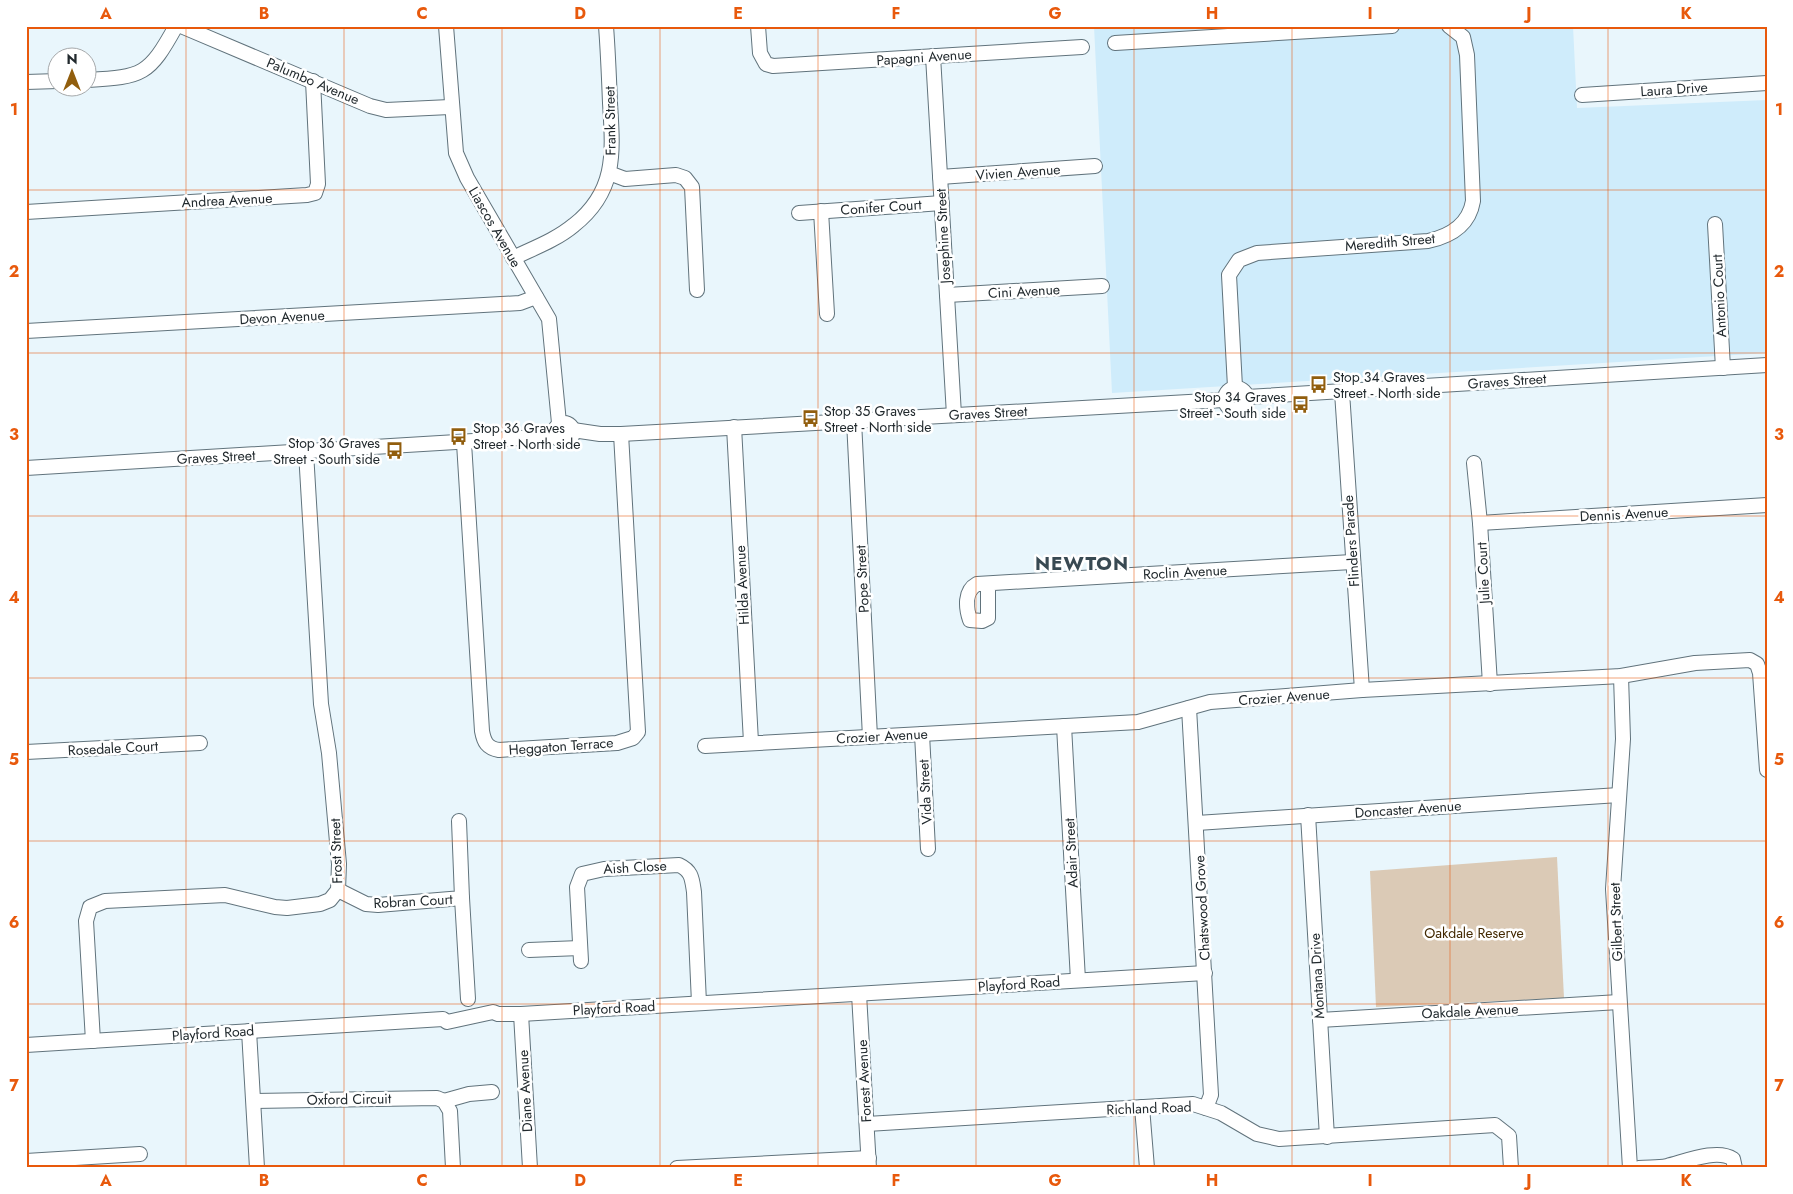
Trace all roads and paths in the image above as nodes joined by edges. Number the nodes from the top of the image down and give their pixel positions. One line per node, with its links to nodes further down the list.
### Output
1 (176, 26): 13 (street)
2 (181, 26): 15 (street, Palumbo Avenue)
3 (446, 26): 19 (street, Liascos Avenue)
4 (606, 26): 21 (street, Frank Street)
5 (758, 26): 12 (street, Papagni Avenue)
6 (1392, 26): 8 (street)
7 (1450, 26): 37 (street, Meredith Street)
8 (1365, 27): 9 (street)
9 (1174, 33): 10 (street)
10 (1115, 43)
11 (1082, 47): 12 (street, Papagni Avenue)
12 (933, 56): 22 (street, Josephine Street)
13 (98, 79)
14 (48, 81): 16 (street)
15 (313, 81): 19 (street, Palumbo Avenue); 25 (street, Andrea Avenue)
16 (26, 82)
17 (1767, 83): 18 (street, Laura Drive)
18 (1582, 95)
19 (450, 108): 28 (street, Liascos Avenue)
20 (1095, 166): 22 (street, Vivien Avenue)
21 (609, 173): 28 (street, Frank Street); 30 (street)
22 (940, 177): 23 (street, Josephine Street)
23 (942, 204): 24 (street, Conifer Court); 31 (street, Josephine Street)
24 (821, 211): 26 (street, Conifer Court); 33 (street, Conifer Court)
25 (26, 212)
26 (799, 213)
27 (1715, 224): 36 (street, Antonio Court)
28 (513, 258): 32 (street, Liascos Avenue)
29 (1102, 286): 31 (street, Cini Avenue)
30 (697, 290)
31 (947, 295): 41 (street, Josephine Street)
32 (536, 297): 34 (street, Devon Avenue); 44 (street, Liascos Avenue)
33 (827, 314)
34 (26, 331)
35 (1767, 366): 36 (street, Graves Street)
36 (1723, 368): 38 (street, Graves Street)
37 (1235, 387): 39 (street); 40 (street)
38 (1342, 392): 39 (street, Graves Street); 52 (street, Flinders Parade)
39 (1247, 398): 40 (street)
40 (1224, 400): 41 (street, Graves Street)
41 (954, 415): 42 (street, Graves Street)
42 (854, 421): 43 (street, Graves Street); 60 (street, Pope Street)
43 (734, 427): 45 (street, Graves Street); 61 (street, Hilda Avenue)
44 (557, 430): 45 (street, Graves Street); 46 (street, Graves Street)
45 (621, 434): 46 (street, Heggaton Terrace)
46 (464, 443): 47 (street, Graves Street)
47 (306, 452): 49 (street, Graves Street); 71 (street, Frost Street)
48 (1474, 463): 51 (street, Julie Court)
49 (26, 468)
50 (1767, 506): 51 (street, Dennis Avenue)
51 (1480, 523): 55 (street, Julie Court)
52 (1352, 562): 53 (street, Roclin Avenue); 56 (street, Flinders Parade)
53 (988, 584)
54 (1621, 676): 55 (street, Crozier Avenue); 65 (street, Crozier Avenue); 66 (street, Gilbert Street)
55 (1490, 684): 56 (street, Crozier Avenue)
56 (1362, 690): 57 (street, Crozier Avenue)
57 (1190, 708): 58 (street, Crozier Avenue); 69 (street, Chatswood Grove)
58 (1064, 726): 59 (street, Crozier Avenue); 75 (street, Adair Street)
59 (922, 734): 60 (street, Crozier Avenue); 70 (street, Vida Street)
60 (870, 737): 61 (street, Crozier Avenue)
61 (751, 742): 63 (street, Crozier Avenue)
62 (200, 743): 64 (street, Rosedale Court)
63 (705, 746)
64 (26, 752)
65 (1767, 770)
66 (1619, 795): 67 (street, Doncaster Avenue); 78 (street, Gilbert Street)
67 (1308, 816): 69 (street, Doncaster Avenue); 81 (street, Montana Drive)
68 (459, 821): 72 (street, Robran Court)
69 (1197, 823): 74 (street, Chatswood Grove)
70 (928, 849)
71 (338, 890): 72 (street, Robran Court); 83 (street, Frost Street)
72 (462, 898): 77 (street, Robran Court)
73 (529, 950): 79 (street, Aish Close)
74 (1205, 972): 75 (street, Playford Road); 89 (street, Chatswood Grove)
75 (1078, 980): 76 (street, Playford Road)
76 (859, 994): 79 (street, Playford Road); 90 (street, Forest Avenue)
77 (468, 999)
78 (1619, 1002): 81 (street, Oakdale Avenue); 101 (street, Gilbert Street)
79 (700, 1003): 80 (street, Playford Road)
80 (521, 1014): 82 (street, Playford Road); 97 (street, Diane Avenue)
81 (1320, 1020): 91 (street, Montana Drive)
82 (249, 1031): 83 (street, Playford Road); 86 (street)
83 (93, 1041): 84 (street, Playford Road)
84 (26, 1045)
85 (492, 1092): 87 (street, Oxford Circuit)
86 (254, 1101): 87 (street, Oxford Circuit); 95 (street)
87 (444, 1101): 96 (street)
88 (1142, 1107): 89 (street, Richland Road); 90 (street, Richland Road); 99 (street)
89 (1206, 1108): 91 (street, Richland Road)
90 (867, 1124): 94 (street, Forest Avenue)
91 (1327, 1136): 100 (street, Richland Road)
92 (140, 1154): 93 (street)
93 (26, 1161)
94 (869, 1163): 98 (street)
95 (257, 1168)
96 (454, 1168)
97 (530, 1168)
98 (677, 1168)
99 (1147, 1168)
100 (1510, 1168)
101 (1630, 1168)
102 (1639, 1168): 103 (street)
103 (1735, 1168)

